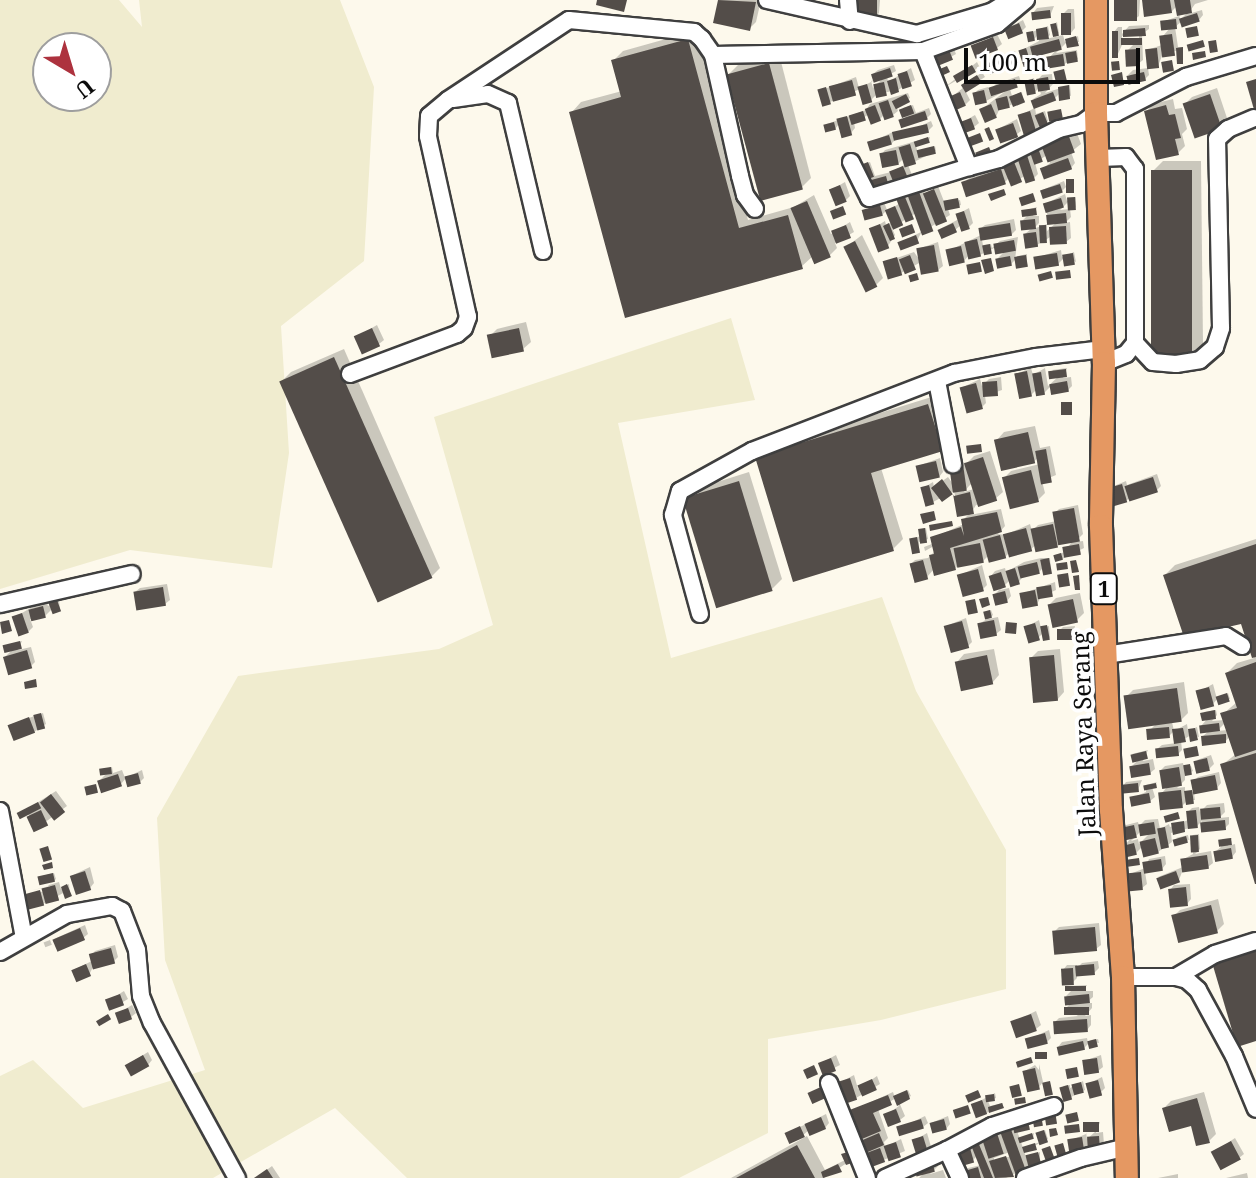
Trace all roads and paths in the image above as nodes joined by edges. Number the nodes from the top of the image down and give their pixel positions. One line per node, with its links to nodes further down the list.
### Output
1 (767, 0): 6 (street)
2 (848, 0): 6 (street)
3 (1011, 0): 6 (street)
4 (1026, 0): 7 (street)
5 (1096, 0): 11 (highway, Jalan Raya Serang / 1)
6 (850, 21)
7 (923, 51): 8 (street); 15 (street)
8 (713, 55): 10 (street); 16 (street)
9 (1256, 56): 11 (street)
10 (448, 100): 17 (street); 20 (street)
11 (1096, 113): 13 (highway, Jalan Raya Serang / 1); 15 (street)
12 (1254, 118): 18 (street)
13 (1099, 158): 18 (street); 19 (highway, Jalan Raya Serang / 1)
14 (851, 162): 15 (street)
15 (969, 167)
16 (755, 209)
17 (543, 251)
18 (1135, 343): 19 (street)
19 (1104, 356): 21 (street); 27 (highway, Jalan Raya Serang / 1)
20 (350, 374)
21 (937, 381): 22 (street); 25 (street)
22 (953, 464)
23 (132, 574): 24 (street)
24 (0, 604)
25 (700, 614)
26 (1242, 646): 27 (street)
27 (1106, 655): 32 (highway, Jalan Raya Serang / 1)
28 (0, 811): 29 (street)
29 (24, 938): 31 (street); 39 (street)
30 (1256, 941): 33 (street)
31 (0, 952)
32 (1123, 977): 33 (street); 37 (highway, Jalan Raya Serang / 1)
33 (1176, 977): 36 (street)
34 (829, 1083): 40 (street)
35 (1054, 1106): 38 (street)
36 (1256, 1109)
37 (1127, 1147): 43 (street); 44 (highway, Jalan Raya Serang / 1)
38 (947, 1150): 41 (street); 42 (street)
39 (237, 1178)
40 (867, 1178)
41 (885, 1178)
42 (960, 1178)
43 (1025, 1178)
44 (1127, 1178)

